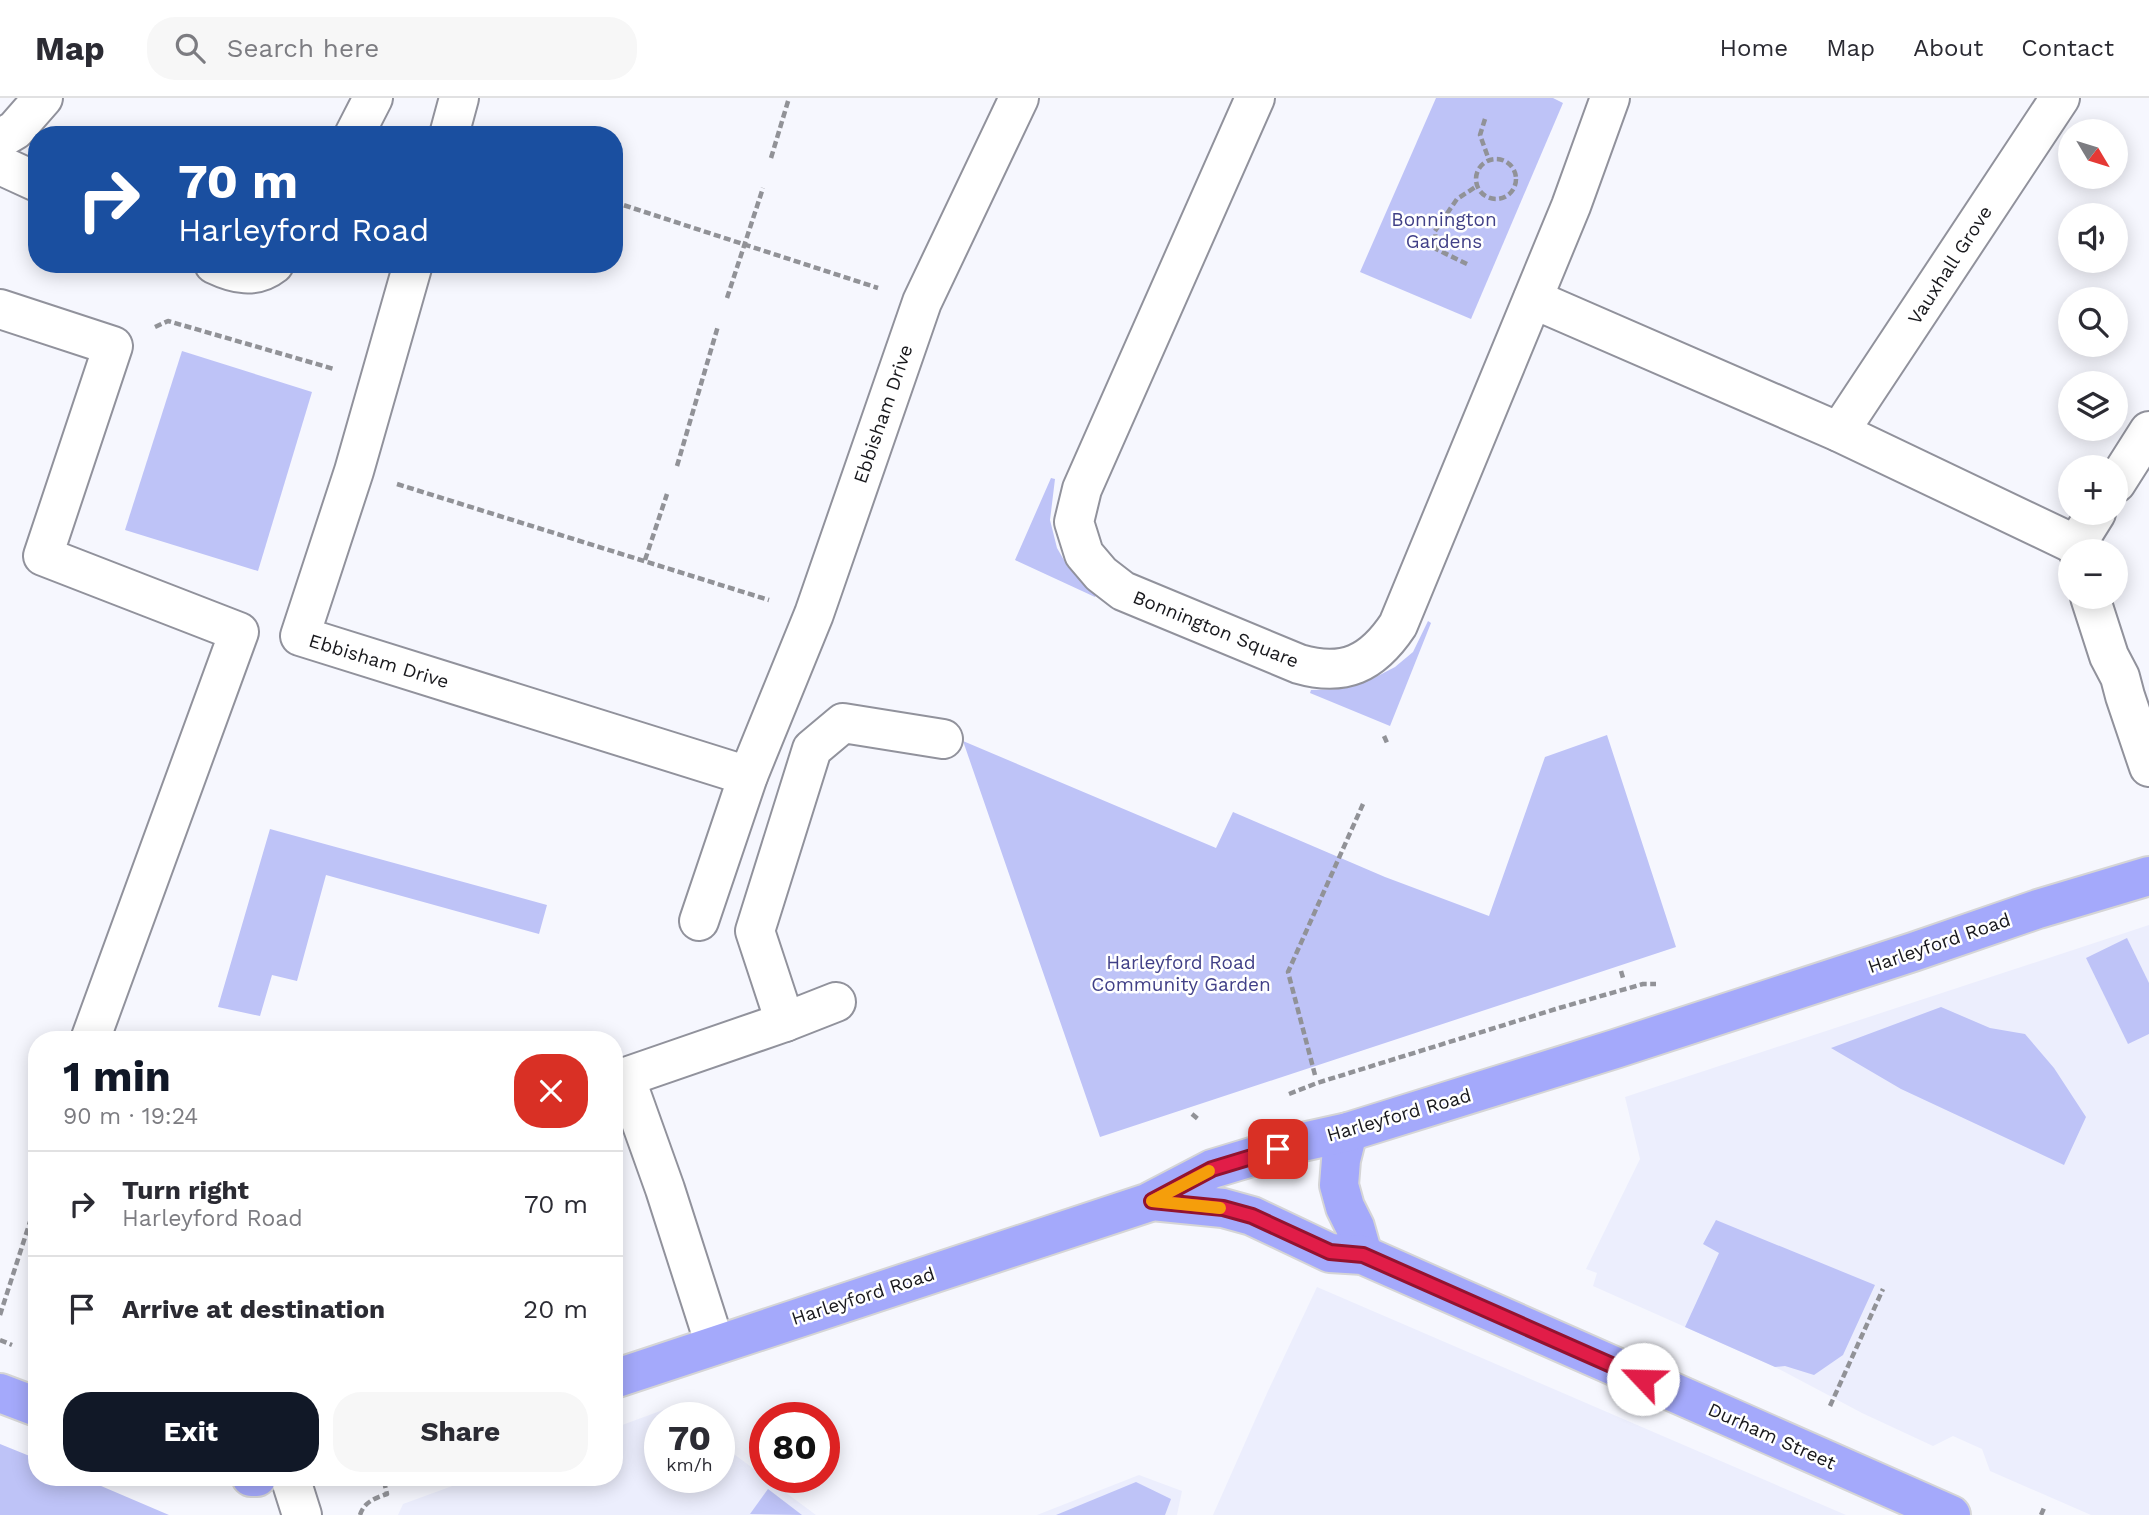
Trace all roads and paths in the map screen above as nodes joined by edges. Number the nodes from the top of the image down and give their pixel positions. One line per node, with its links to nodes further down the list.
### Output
1 (43, 98): 12 (street)
2 (373, 98): 10 (street)
3 (459, 98): 11 (street)
4 (789, 98): 13 (path)
5 (1019, 98): 27 (street, Ebbisham Drive)
6 (1255, 98): 26 (street, Bonnington Square)
7 (1610, 98): 26 (street, Bonnington Square)
8 (2060, 98): 33 (street, Vauxhall Grove)
9 (1485, 119): 14 (path)
10 (359, 126)
11 (451, 126)
12 (0, 139)
13 (771, 159)
14 (1489, 160): 17 (path); 18 (path)
15 (0, 165): 16 (street)
16 (28, 178)
17 (1516, 183): 18 (path); 20 (path)
18 (1477, 186): 23 (path)
19 (763, 188): 22 (path)
20 (1528, 188)
21 (623, 205): 22 (path)
22 (743, 246): 25 (path); 27 (path)
23 (1467, 264)
24 (411, 273): 31 (street, Ebbisham Drive)
25 (727, 298)
26 (1533, 299): 33 (street)
27 (922, 302): 41 (street, Ebbisham Drive)
28 (0, 309): 30 (street)
29 (718, 326): 35 (path)
30 (113, 346): 31 (path); 55 (street)
31 (380, 383): 36 (street, Ebbisham Drive)
32 (2149, 431): 34 (street)
33 (1839, 432): 38 (street)
34 (2128, 464)
35 (677, 466)
36 (354, 471): 39 (path); 46 (street, Ebbisham Drive)
37 (667, 494): 39 (path)
38 (2059, 539)
39 (645, 560): 41 (path)
40 (2094, 609): 45 (street)
41 (814, 614): 46 (street, Ebbisham Drive)
42 (1384, 736): 44 (path)
43 (943, 739): 54 (street)
44 (1388, 745)
45 (2149, 767)
46 (748, 776): 49 (street, Ebbisham Drive)
47 (1363, 804): 56 (path)
48 (2149, 876): 62 (highway, Harleyford Road)
49 (699, 921)
50 (1621, 971): 51 (path)
51 (1623, 978)
52 (1666, 984): 59 (path)
53 (836, 1002): 54 (street)
54 (785, 1022): 57 (street)
55 (93, 1031)
56 (1315, 1074)
57 (623, 1078)
58 (623, 1086): 68 (street)
59 (1282, 1097)
60 (1192, 1114): 61 (path)
61 (1198, 1119)
62 (1348, 1132): 63 (highway, Harleyford Road); 65 (highway)
63 (1152, 1201): 65 (highway, Durham Street); 68 (highway, Harleyford Road)
64 (28, 1228): 67 (path)
65 (1363, 1255): 78 (highway, Durham Street)
66 (1882, 1289): 72 (path)
67 (0, 1315)
68 (715, 1345): 69 (highway, Harleyford Road)
69 (623, 1376)
70 (0, 1393): 71 (highway)
71 (28, 1404)
72 (1830, 1406)
73 (293, 1486): 76 (street)
74 (385, 1486): 77 (path)
75 (2045, 1508): 79 (path)
76 (302, 1515)
77 (360, 1515)
78 (1951, 1515)
79 (2041, 1515)

